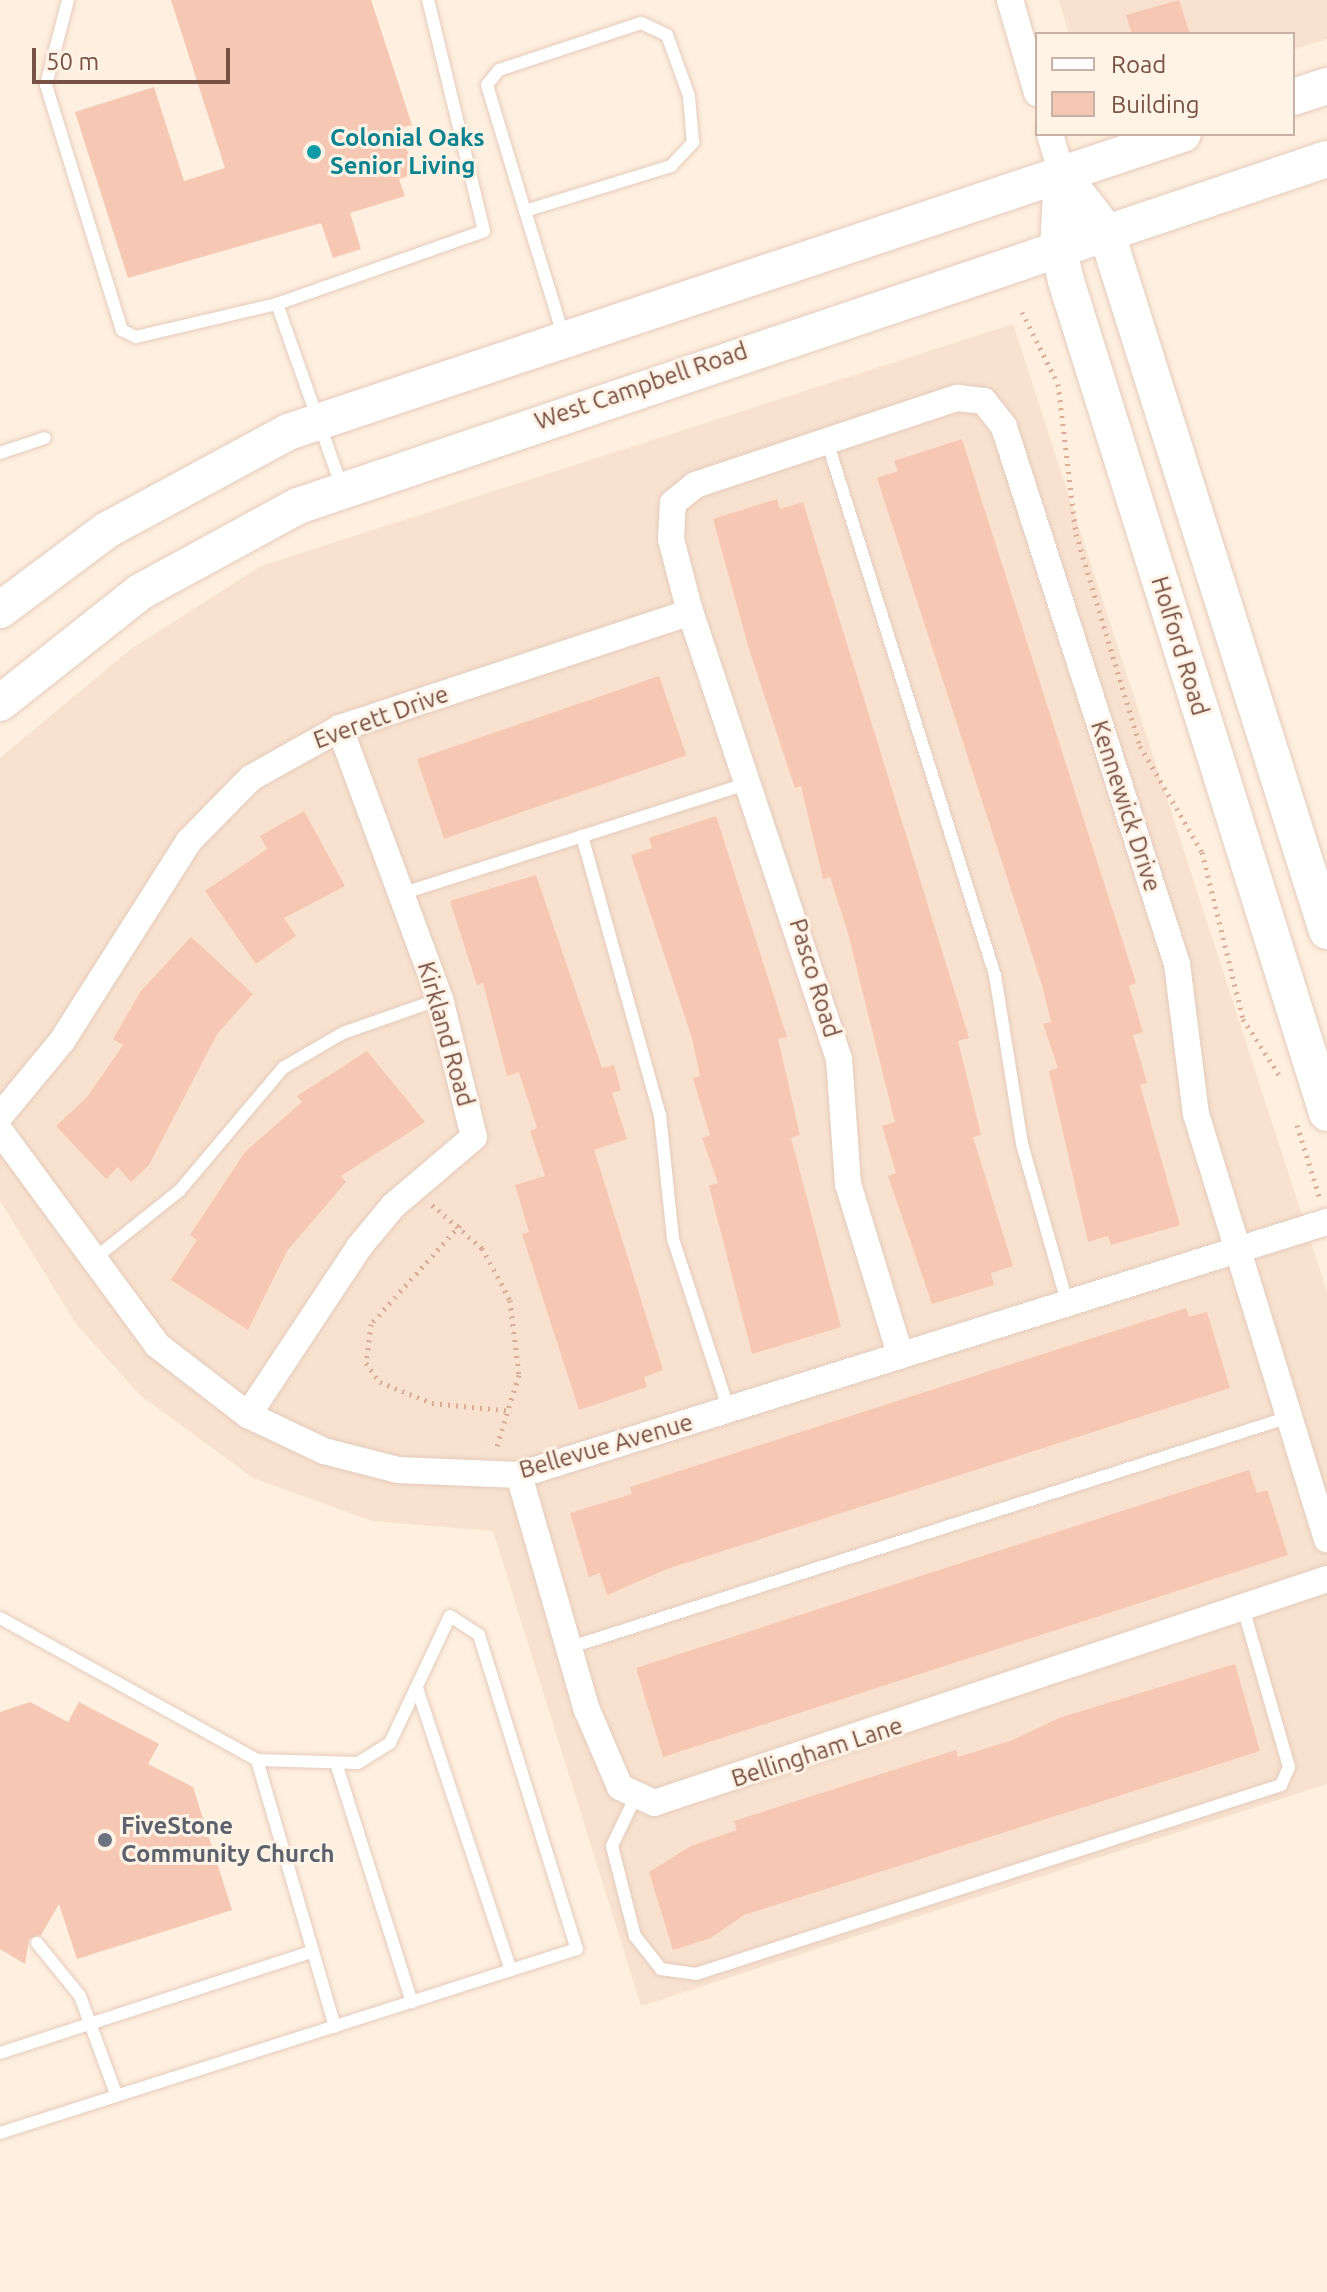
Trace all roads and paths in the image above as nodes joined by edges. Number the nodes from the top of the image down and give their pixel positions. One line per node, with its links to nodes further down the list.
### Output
1 (68, 0): 14 (lane)
2 (428, 0): 14 (lane)
3 (1010, 0): 4 (street)
4 (1035, 86)
5 (1327, 86): 6 (main road)
6 (1295, 96)
7 (1051, 136): 10 (street, Holford Road)
8 (1177, 136): 10 (main road)
9 (1327, 159): 12 (main road, West Campbell Road)
10 (1062, 175): 12 (main road, Holford Road); 13 (main road, Holford Road); 16 (main road)
11 (525, 211): 11 (lane); 16 (lane)
12 (1106, 231): 13 (main road, West Campbell Road); 30 (main road, Holford Road)
13 (1058, 248): 21 (main road, West Campbell Road); 33 (main road, Holford Road)
14 (277, 304): 17 (lane)
15 (1022, 312): 32 (path)
16 (564, 339): 17 (main road)
17 (320, 421): 21 (lane); 23 (main road)
18 (45, 438): 20 (lane)
19 (827, 441): 22 (street, Kennewick Drive); 39 (street, Kennewick Drive); 41 (lane)
20 (0, 453)
21 (342, 488): 25 (main road, West Campbell Road)
22 (673, 503): 24 (street, Pasco Road)
23 (0, 610)
24 (690, 612): 26 (street, Everett Drive); 27 (street, Pasco Road)
25 (0, 703)
26 (340, 728): 29 (street, Kirkland Road); 34 (street, Everett Drive)
27 (750, 782): 28 (lane); 42 (street, Pasco Road)
28 (582, 836): 29 (lane); 43 (lane)
29 (401, 894): 31 (street, Kirkland Road)
30 (1327, 931)
31 (440, 999): 40 (lane); 45 (street, Kirkland Road)
32 (1290, 1092)
33 (1310, 1110): 37 (path)
34 (0, 1116)
35 (0, 1131): 40 (street, Bellevue Avenue)
36 (432, 1204): 38 (path)
37 (1324, 1211): 39 (street, Bellevue Avenue)
38 (460, 1225): 44 (path); 44 (path)
39 (1234, 1250): 41 (street, Bellevue Avenue); 46 (street, Kennewick Drive)
40 (94, 1259): 45 (street, Bellevue Avenue)
41 (1067, 1302): 42 (street, Bellevue Avenue)
42 (900, 1354): 43 (street, Bellevue Avenue)
43 (729, 1410): 48 (street, Bellevue Avenue)
44 (512, 1411): 47 (path)
45 (248, 1415): 48 (street, Bellevue Avenue)
46 (1289, 1417): 49 (street, Kennewick Drive); 53 (lane)
47 (496, 1449)
48 (519, 1475): 53 (street)
49 (1327, 1539)
50 (1327, 1579): 51 (street, Bellingham Lane)
51 (1244, 1611): 57 (street, Bellingham Lane); 57 (lane)
52 (0, 1618): 55 (lane)
53 (567, 1648): 57 (street)
54 (417, 1688): 56 (lane); 60 (lane); 60 (lane)
55 (257, 1760): 56 (lane); 59 (lane)
56 (336, 1763): 61 (lane)
57 (634, 1800)
58 (37, 1943): 62 (lane)
59 (313, 1951): 62 (lane); 63 (lane)
60 (511, 1970): 61 (lane)
61 (412, 2002): 63 (lane)
62 (95, 2027): 64 (lane); 65 (lane)
63 (335, 2027): 65 (lane)
64 (0, 2053)
65 (116, 2094): 66 (lane)
66 (0, 2133)

